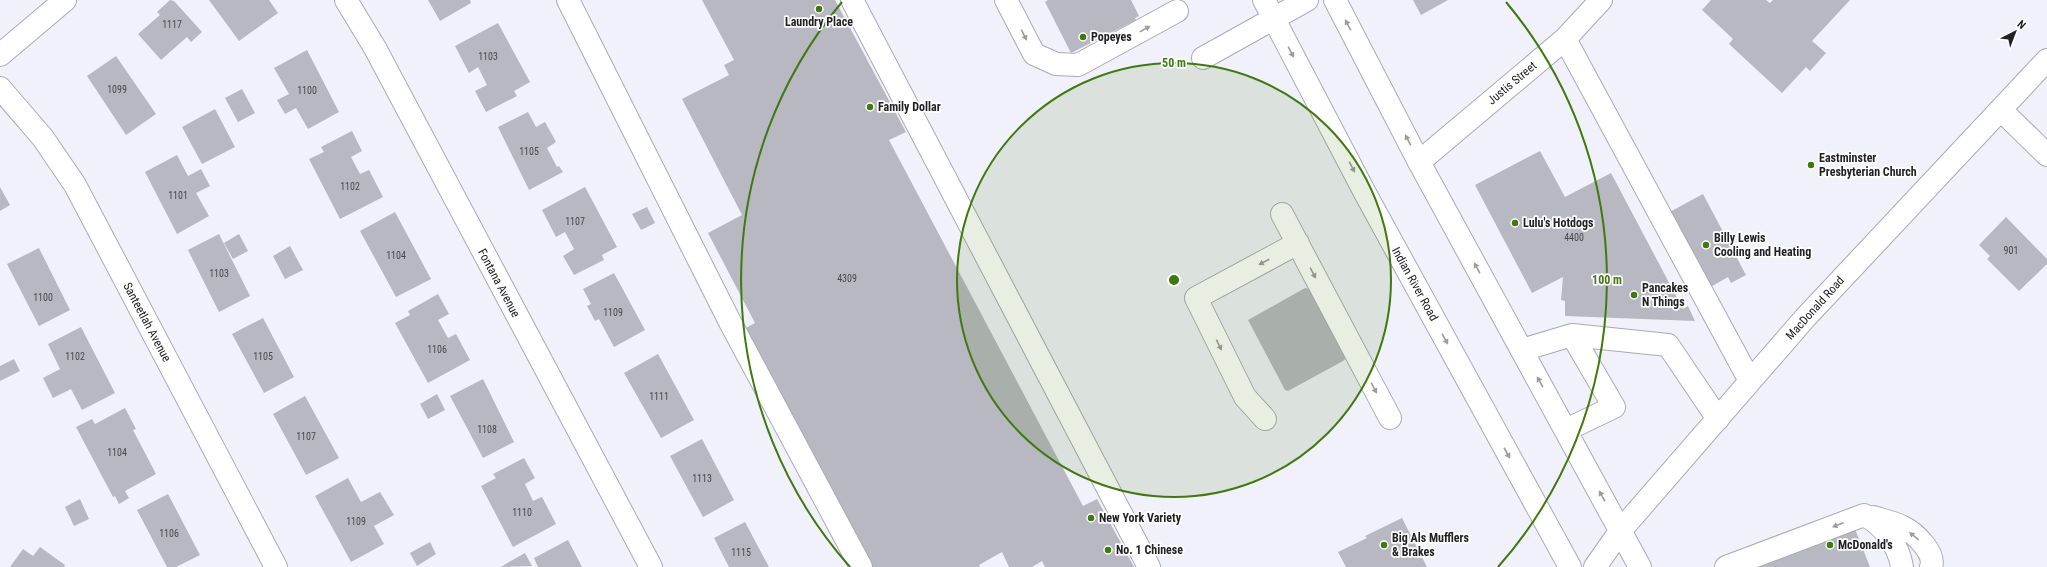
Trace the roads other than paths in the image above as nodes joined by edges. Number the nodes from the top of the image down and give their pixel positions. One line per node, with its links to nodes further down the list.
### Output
1 (65, 0): 12 (street)
2 (346, 0): 31 (street, Fontana Avenue)
3 (568, 0): 32 (street)
4 (852, 0): 33 (street)
5 (1006, 0): 10 (street, one-way to 10)
6 (1307, 0): 9 (street)
7 (1335, 0): 18 (street, one-way to 7)
8 (1601, 0): 11 (street, Justis Street)
9 (1268, 9): 13 (street); 34 (street, Indian River Road, one-way to 34)
10 (1177, 11)
11 (1565, 39): 18 (street, Justis Street); 23 (street)
12 (0, 56)
13 (1203, 58)
14 (2047, 60): 16 (street, MacDonald Road)
15 (0, 88): 30 (street, Santeetlah Avenue)
16 (2001, 110): 17 (street); 23 (street, MacDonald Road)
17 (2047, 155)
18 (1419, 162): 22 (street, one-way to 18)
19 (1282, 214): 20 (street)
20 (1298, 243): 24 (street, one-way to 24); 25 (street, one-way to 25)
21 (1572, 335): 22 (street); 26 (street); 27 (street)
22 (1522, 350): 27 (street, one-way to 22)
23 (1750, 382): 26 (street, MacDonald Road)
24 (1390, 418)
25 (1265, 419)
26 (1718, 419): 29 (street, MacDonald Road)
27 (1566, 430): 29 (street, one-way to 27)
28 (1864, 515): 37 (street, one-way to 37); 38 (street); 39 (street, one-way to 28)
29 (1621, 530): 35 (street, MacDonald Road); 36 (street)
30 (276, 567)
31 (651, 567)
32 (861, 567)
33 (1149, 567)
34 (1570, 567)
35 (1596, 567)
36 (1640, 567)
37 (1726, 567)
38 (1902, 567)
39 (1932, 567)

